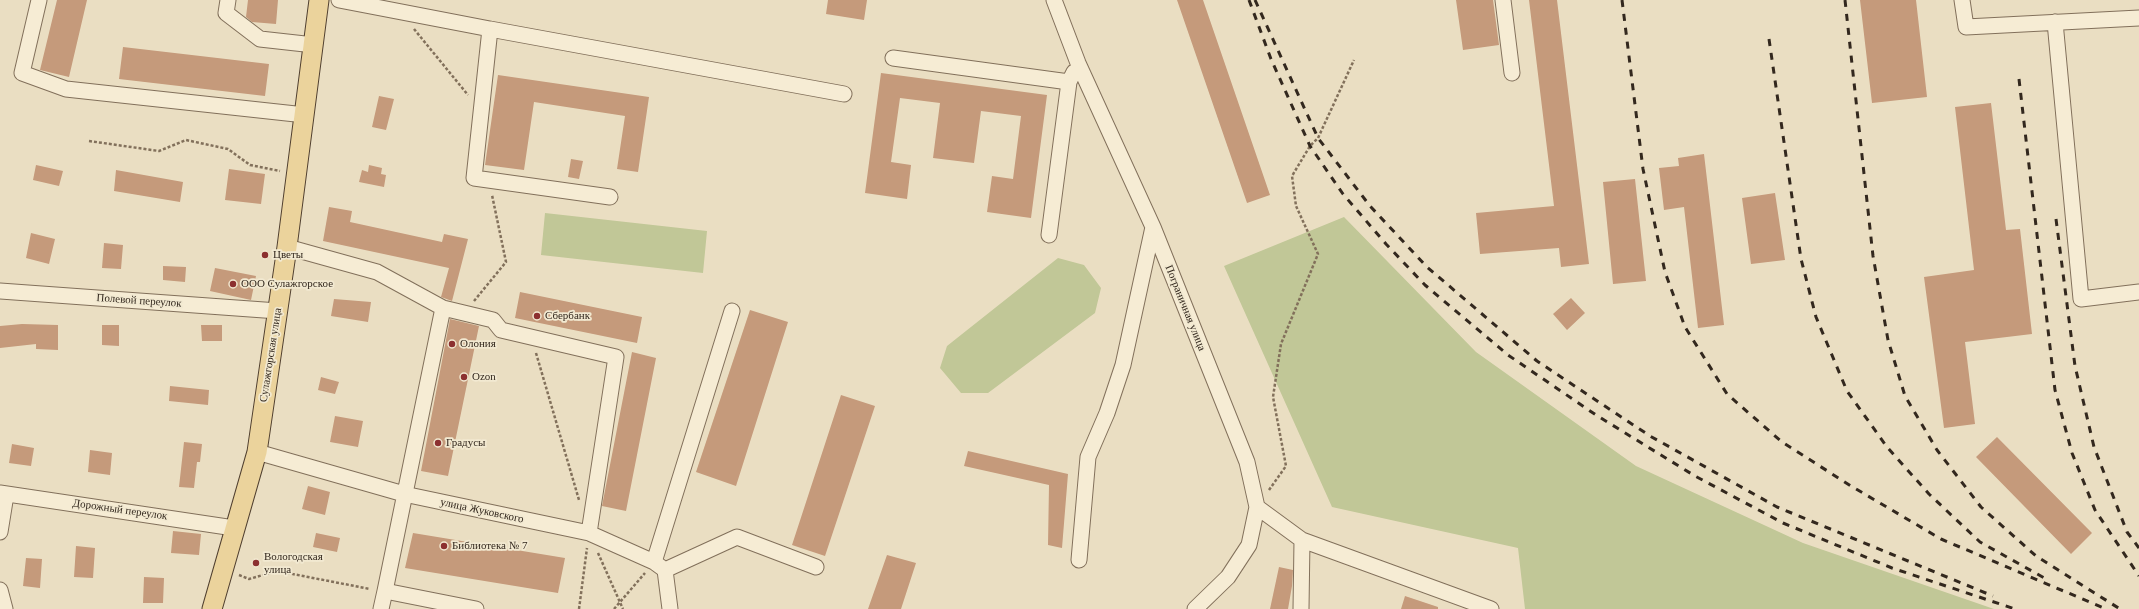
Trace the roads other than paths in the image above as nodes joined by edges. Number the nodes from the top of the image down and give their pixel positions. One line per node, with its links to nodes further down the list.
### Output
1 (39, 0): 17 (street)
2 (228, 0): 11 (street)
3 (320, 0): 11 (main road, Сулажгорская улица)
4 (339, 0): 10 (street)
5 (1054, 0): 13 (street, Пограничная улица)
6 (1503, 0): 14 (street)
7 (1962, 0): 9 (street)
8 (2139, 18): 9 (street)
9 (2055, 22): 23 (street)
10 (490, 29): 16 (street); 18 (street)
11 (314, 45): 17 (main road, Сулажгорская улица)
12 (893, 58): 15 (street)
13 (1078, 62): 15 (street); 19 (street, Пограничная улица)
14 (1512, 73)
15 (1069, 82): 20 (street)
16 (844, 94)
17 (305, 114): 21 (main road, Сулажгорская улица)
18 (610, 197)
19 (1153, 227): 30 (street, Пограничная улица); 35 (street)
20 (1049, 235)
21 (287, 247): 24 (street); 25 (main road, Сулажгорская улица)
22 (0, 291): 25 (street, Полевой переулок)
23 (2139, 292)
24 (443, 308): 29 (street); 33 (street)
25 (278, 311): 27 (main road, Сулажгорская улица)
26 (732, 311): 36 (street)
27 (257, 452): 29 (street, улица Жуковского); 31 (main road, Сулажгорская улица)
28 (3, 494): 31 (street, Дорожный переулок); 32 (street)
29 (404, 494): 33 (street, улица Жуковского); 39 (street)
30 (1257, 507): 34 (street); 45 (street, Пограничная улица)
31 (234, 528): 41 (main road, Сулажгорская улица)
32 (0, 532)
33 (588, 533): 36 (street, улица Жуковского)
34 (1302, 540): 46 (street); 47 (street)
35 (1080, 560)
36 (660, 566): 37 (street); 44 (street)
37 (816, 567)
38 (0, 590): 40 (street)
39 (384, 591): 42 (street); 43 (street)
40 (6, 609)
41 (212, 609)
42 (381, 609)
43 (476, 609)
44 (670, 609)
45 (1195, 609)
46 (1301, 609)
47 (1491, 609)

